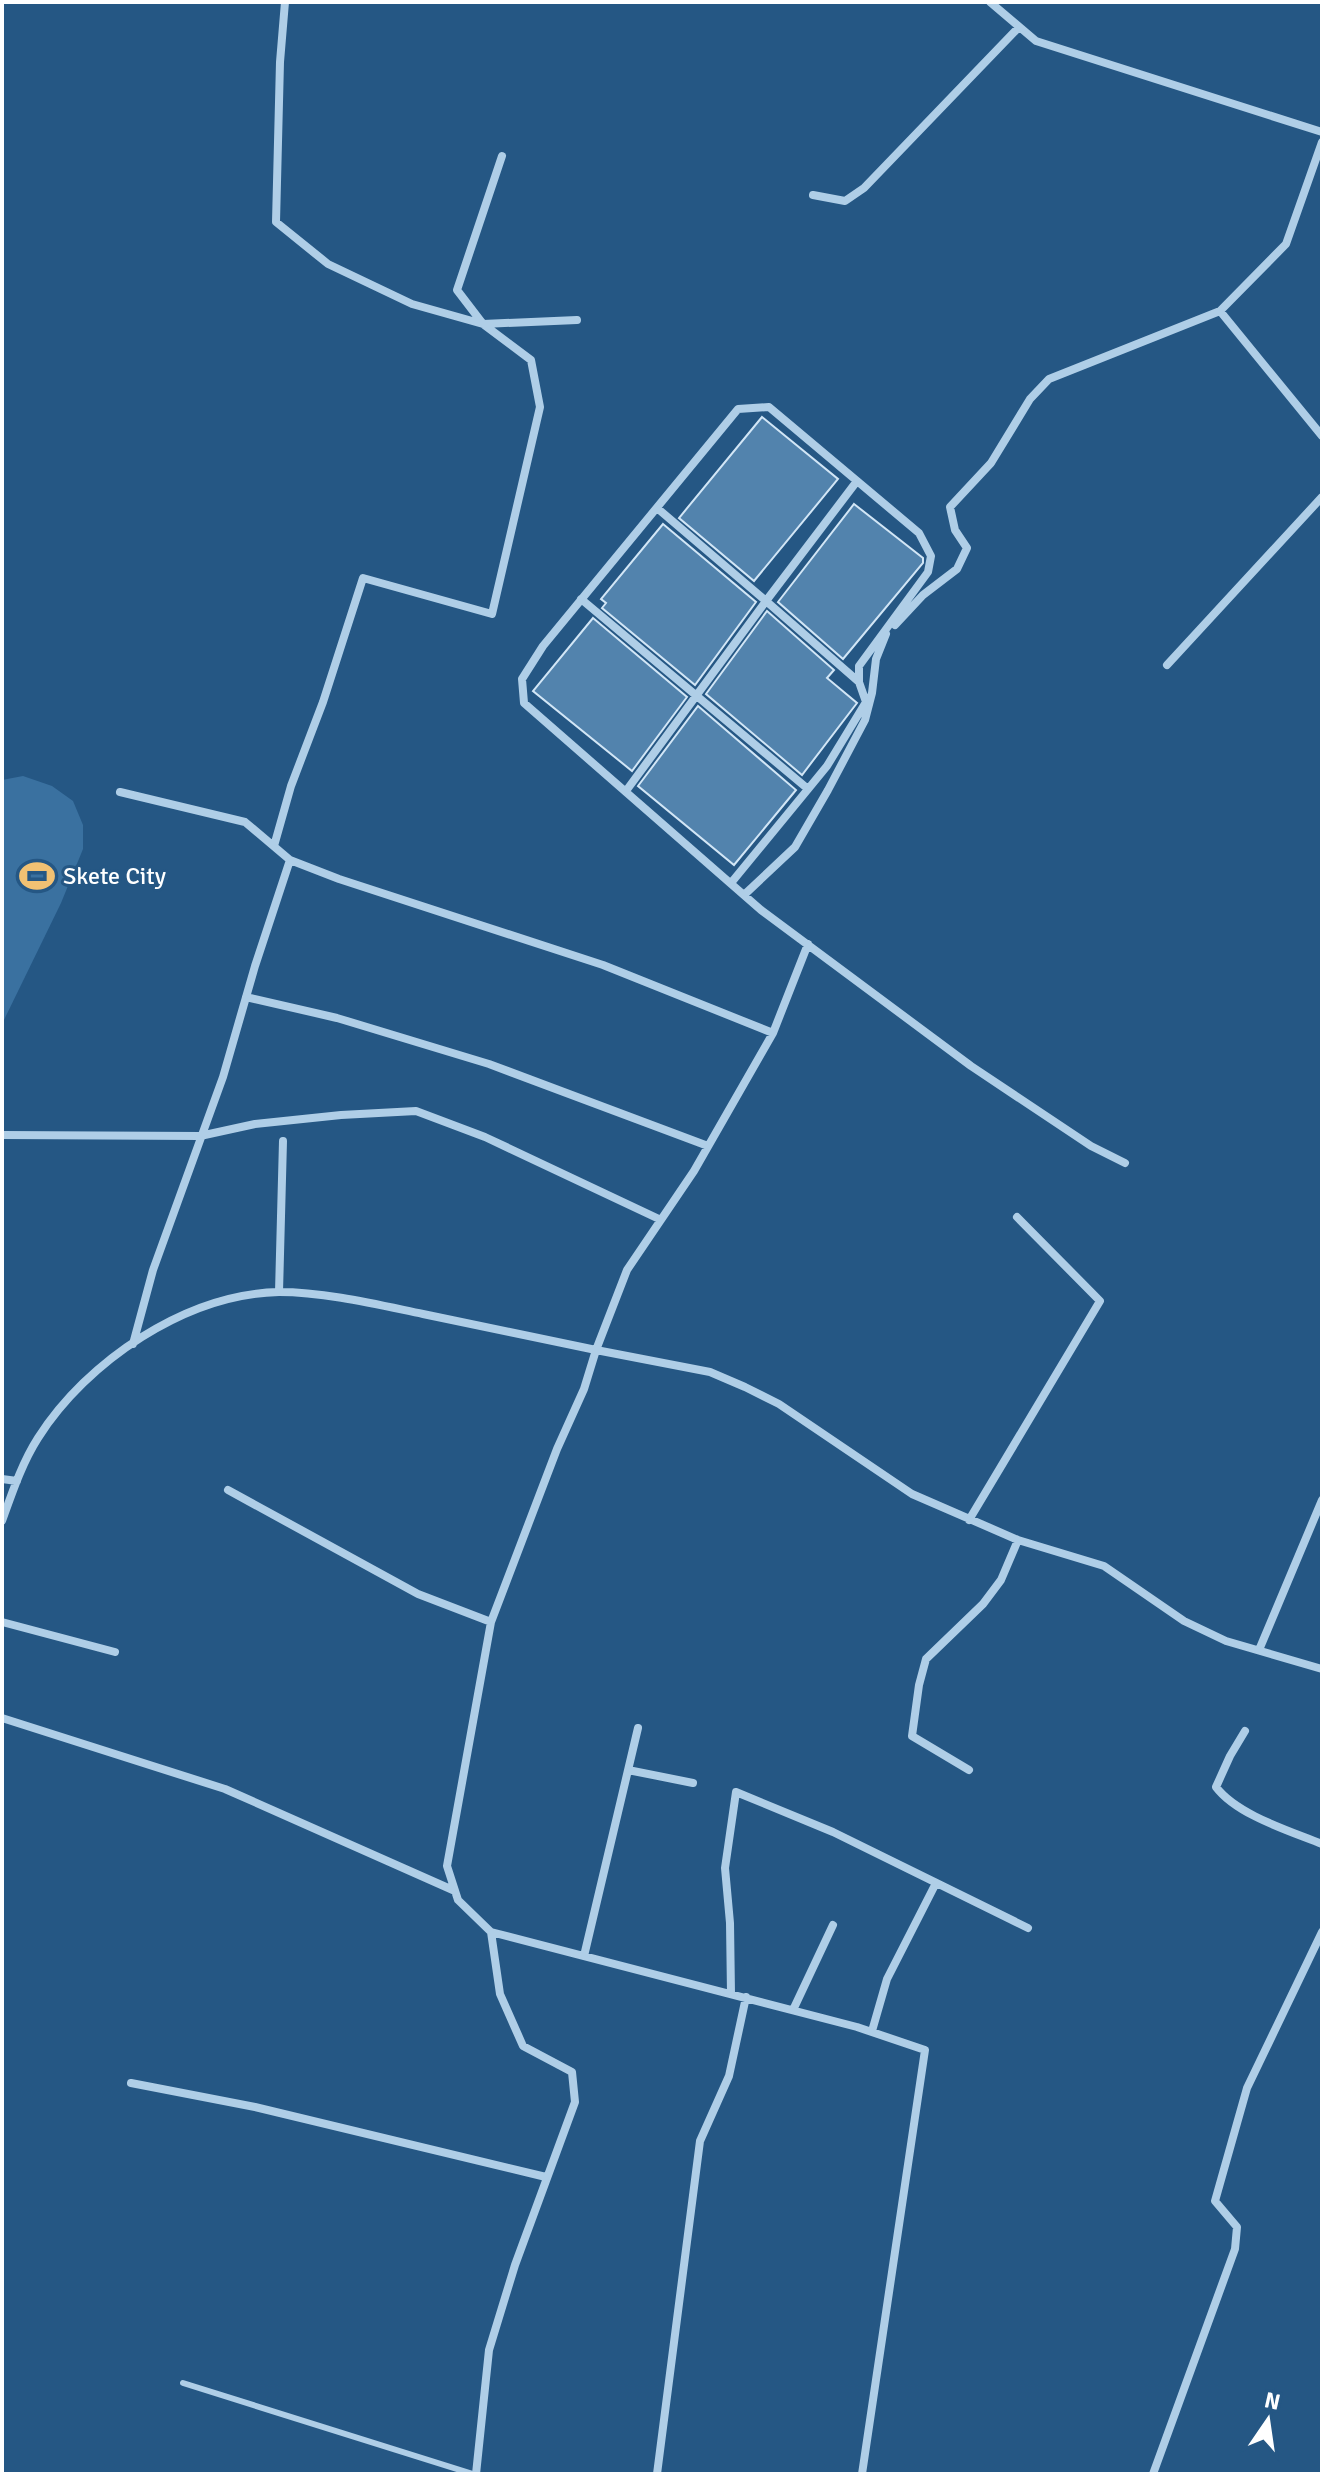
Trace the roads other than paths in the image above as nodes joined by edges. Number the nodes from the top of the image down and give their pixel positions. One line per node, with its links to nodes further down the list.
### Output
1 (285, 2): 10 (street)
2 (990, 2): 3 (street)
3 (1019, 27): 4 (street); 7 (street)
4 (1322, 132)
5 (1322, 142): 8 (street)
6 (502, 156): 10 (street)
7 (813, 195)
8 (1220, 311): 11 (street); 26 (street)
9 (577, 320): 10 (street)
10 (483, 324): 23 (street)
11 (1322, 436)
12 (857, 481): 14 (street); 16 (street); 18 (street)
13 (1322, 497): 17 (street)
14 (657, 508): 15 (street); 16 (street)
15 (581, 599): 19 (street); 21 (street)
16 (766, 601): 18 (street); 19 (street)
17 (1167, 665)
18 (859, 682): 20 (street)
19 (697, 697): 20 (street); 21 (street)
20 (808, 789): 25 (street)
21 (626, 791): 25 (street)
22 (120, 792): 23 (street)
23 (274, 846): 24 (street)
24 (290, 860): 28 (street); 29 (street)
25 (731, 883): 26 (street)
26 (744, 895): 27 (street)
27 (808, 944): 29 (street); 34 (street)
28 (246, 997): 31 (street); 33 (street)
29 (773, 1033): 33 (street)
30 (2, 1135): 31 (street)
31 (200, 1136): 36 (street); 38 (street)
32 (283, 1141): 37 (street)
33 (708, 1146): 36 (street)
34 (1125, 1163)
35 (1017, 1217): 44 (street)
36 (659, 1219): 39 (street)
37 (279, 1292): 38 (street); 39 (street)
38 (133, 1344): 41 (street)
39 (596, 1350): 44 (street); 48 (street)
40 (2, 1479): 41 (street)
41 (17, 1481): 45 (street)
42 (228, 1490): 48 (street)
43 (1322, 1500): 49 (street)
44 (969, 1520): 46 (street)
45 (2, 1521)
46 (1018, 1540): 49 (street); 56 (street)
47 (2, 1622): 50 (street)
48 (491, 1622): 60 (street)
49 (1259, 1650): 51 (street)
50 (115, 1652)
51 (1322, 1669)
52 (2, 1718): 60 (street)
53 (638, 1728): 55 (street)
54 (1245, 1731): 58 (street)
55 (628, 1770): 57 (street); 65 (street)
56 (969, 1770)
57 (693, 1783)
58 (1322, 1844)
59 (936, 1883): 62 (street); 66 (street); 69 (street)
60 (455, 1891): 63 (street)
61 (833, 1925): 68 (street)
62 (1028, 1928)
63 (491, 1932): 65 (street); 71 (street)
64 (1322, 1932): 76 (street)
65 (584, 1956): 66 (street)
66 (731, 1994): 67 (street)
67 (746, 1997): 68 (street); 74 (street)
68 (793, 2010): 69 (street)
69 (872, 2031): 75 (street)
70 (131, 2083): 71 (street)
71 (546, 2177): 73 (street)
72 (183, 2383): 73 (lane)
73 (474, 2474)
74 (657, 2474)
75 (862, 2474)
76 (1153, 2474)

